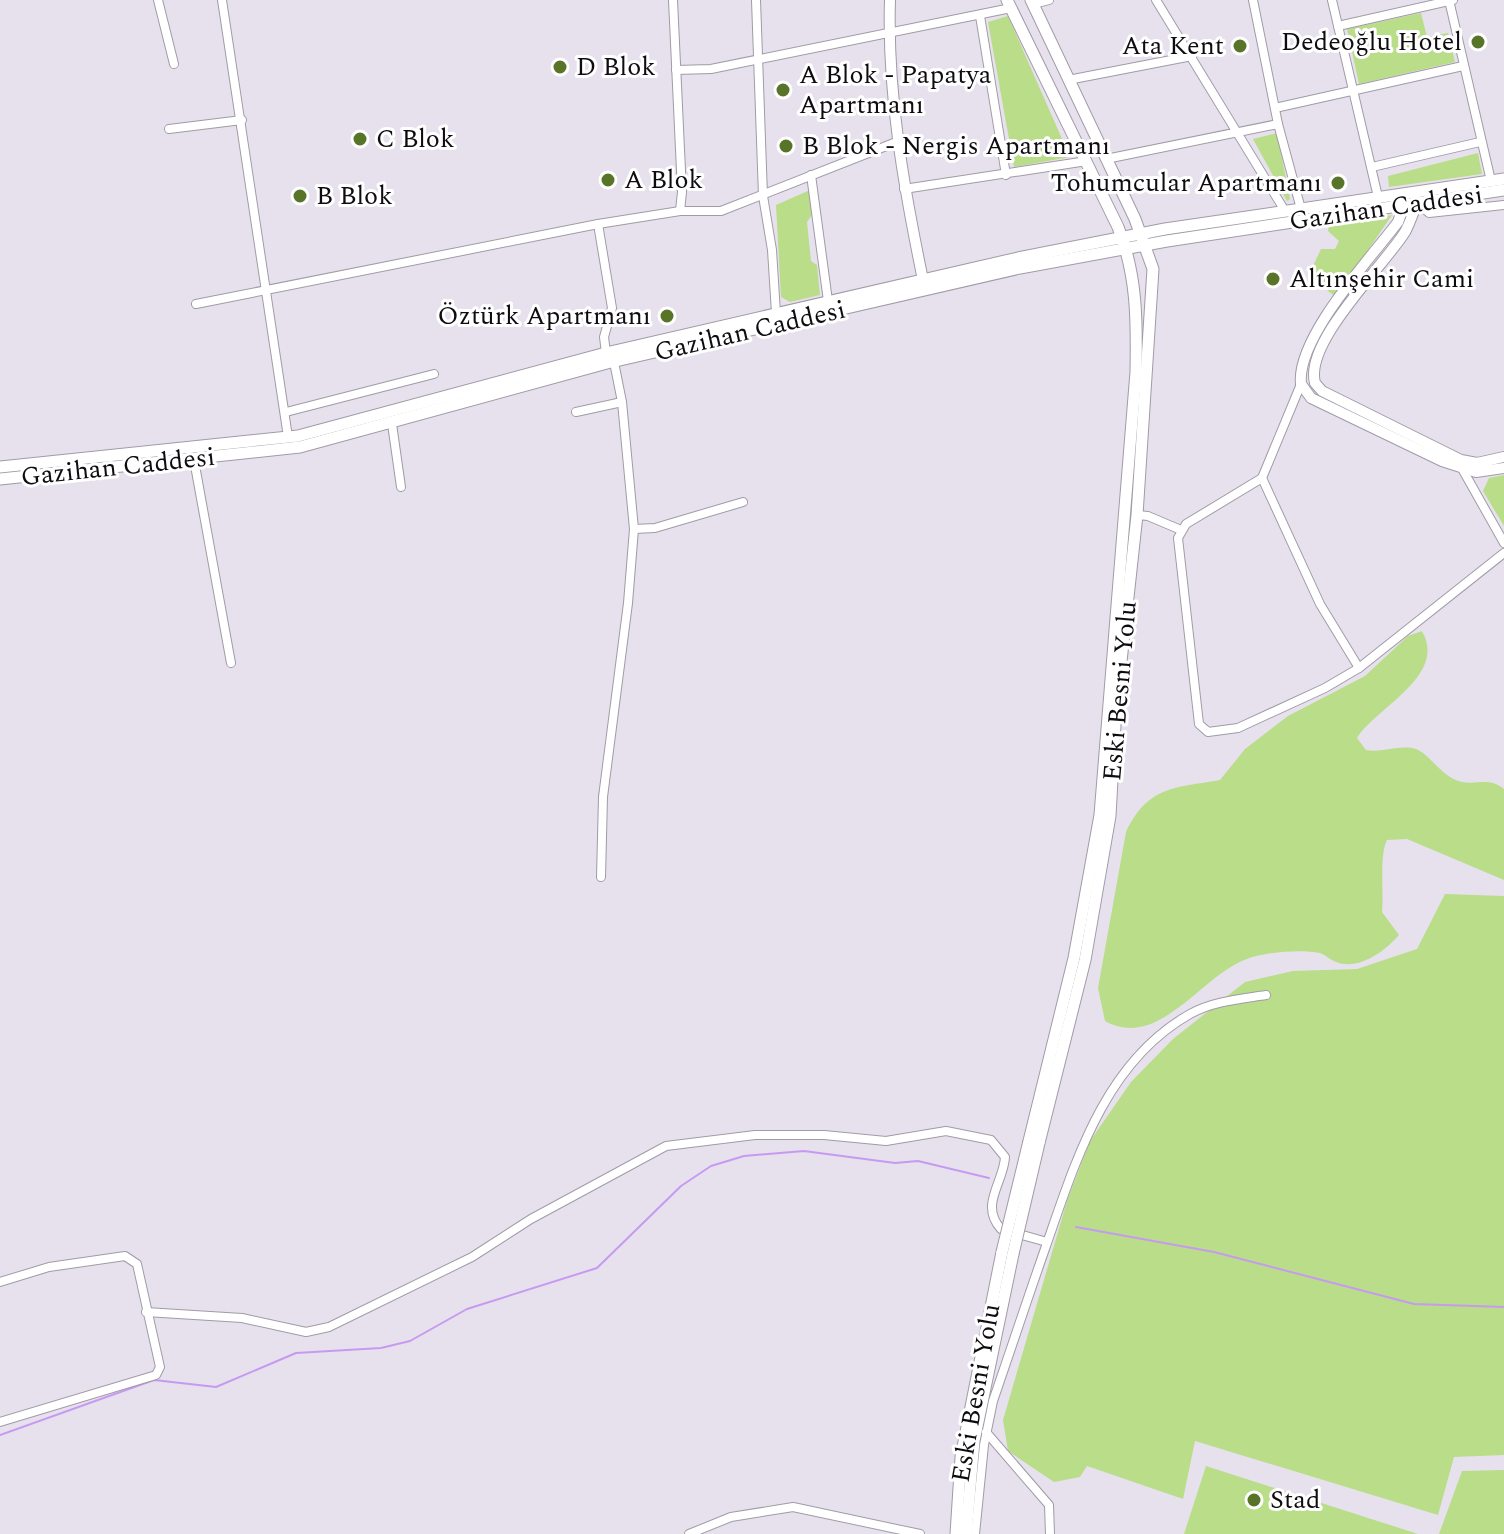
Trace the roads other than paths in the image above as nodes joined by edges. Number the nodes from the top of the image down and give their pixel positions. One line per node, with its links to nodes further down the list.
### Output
1 (158, 0): 18 (street)
2 (222, 0): 24 (street)
3 (673, 0): 20 (street)
4 (756, 0): 17 (street)
5 (890, 0): 15 (street)
6 (1049, 0): 11 (street)
7 (1156, 0): 16 (street)
8 (1253, 0): 23 (street)
9 (1332, 0): 14 (street)
10 (1451, 0): 14 (street); 19 (street)
11 (1032, 2): 12 (main road); 21 (main road, Eski Besni Yolu)
12 (1009, 4): 13 (street); 31 (main road, Eski Besni Yolu)
13 (980, 16): 15 (street); 34 (street)
14 (1338, 26): 22 (street)
15 (889, 31): 17 (street); 28 (street)
16 (1192, 56): 21 (street); 27 (street)
17 (759, 60): 20 (street); 39 (street)
18 (174, 64)
19 (1463, 66): 22 (street); 29 (street)
20 (676, 70): 45 (street)
21 (1068, 80): 30 (main road, Eski Besni Yolu)
22 (1353, 92): 23 (street); 32 (street)
23 (1275, 108): 25 (street)
24 (242, 120): 26 (street); 53 (street)
25 (1278, 124): 27 (street); 44 (street)
26 (169, 129)
27 (1238, 133): 30 (street); 46 (street)
28 (899, 141): 33 (street); 37 (street)
29 (1480, 142): 32 (street); 36 (street)
30 (1106, 159): 48 (main road, Eski Besni Yolu)
31 (1087, 161): 34 (street); 50 (main road, Eski Besni Yolu)
32 (1372, 167): 40 (street)
33 (811, 175): 39 (street); 54 (street)
34 (1006, 175): 37 (street)
35 (1504, 179): 36 (main road, Gazihan Caddesi)
36 (1491, 181): 40 (main road, Gazihan Caddesi)
37 (904, 189): 52 (street)
38 (1504, 190): 41 (main road, Gazihan Caddesi)
39 (763, 196): 45 (street); 56 (street)
40 (1378, 197): 44 (main road, Gazihan Caddesi)
41 (1417, 203): 42 (main road, Gazihan Caddesi); 43 (street); 67 (street)
42 (1404, 205): 49 (main road, Gazihan Caddesi); 59 (street)
43 (1504, 205)
44 (1301, 209): 46 (main road, Gazihan Caddesi)
45 (680, 211): 47 (street)
46 (1285, 211): 48 (main road, Gazihan Caddesi)
47 (598, 224): 53 (street); 57 (street)
48 (1144, 239): 49 (main road, Gazihan Caddesi); 50 (main road, Gazihan Caddesi); 51 (main road, Eski Besni Yolu)
49 (1167, 241): 51 (main road)
50 (1125, 243): 52 (main road, Gazihan Caddesi); 57 (main road, Gazihan Caddesi); 83 (main road, Eski Besni Yolu)
51 (1153, 275): 74 (main road, Eski Besni Yolu)
52 (923, 280): 54 (main road, Gazihan Caddesi)
53 (268, 290): 55 (street); 61 (street)
54 (828, 301): 56 (main road, Gazihan Caddesi)
55 (196, 304)
56 (776, 313): 57 (main road, Gazihan Caddesi)
57 (610, 357): 60 (street); 63 (main road, Gazihan Caddesi); 64 (main road, Gazihan Caddesi)
58 (434, 374): 61 (street)
59 (1301, 384): 67 (street); 70 (street)
60 (622, 402): 62 (street); 75 (street)
61 (286, 412): 64 (street)
62 (576, 412)
63 (392, 424): 66 (main road, Gazihan Caddesi); 72 (street)
64 (288, 437): 68 (main road, Gazihan Caddesi)
65 (1504, 457): 67 (street)
66 (194, 460): 71 (main road, Gazihan Caddesi); 79 (street)
67 (1460, 464): 69 (street); 77 (street)
68 (0, 467)
69 (1504, 468)
70 (1262, 478): 76 (street); 80 (street)
71 (0, 479)
72 (401, 487)
73 (743, 502): 75 (street)
74 (1137, 515): 76 (street); 83 (main road, Eski Besni Yolu)
75 (634, 529): 81 (street)
76 (1181, 530): 80 (street)
77 (1504, 543)
78 (1504, 553): 80 (street)
79 (231, 663)
80 (1359, 668)
81 (601, 877)
82 (1266, 995): 84 (street)
83 (1034, 1142): 85 (main road, bridge)
84 (1047, 1242): 87 (street); 89 (street)
85 (1008, 1253): 92 (main road, Eski Besni Yolu); 93 (main road, Eski Besni Yolu)
86 (0, 1282): 87 (street)
87 (146, 1312): 88 (street)
88 (0, 1422)
89 (986, 1432): 94 (street); 95 (street)
90 (690, 1534): 91 (street)
91 (920, 1534)
92 (956, 1534)
93 (966, 1534)
94 (975, 1534)
95 (1050, 1534)

